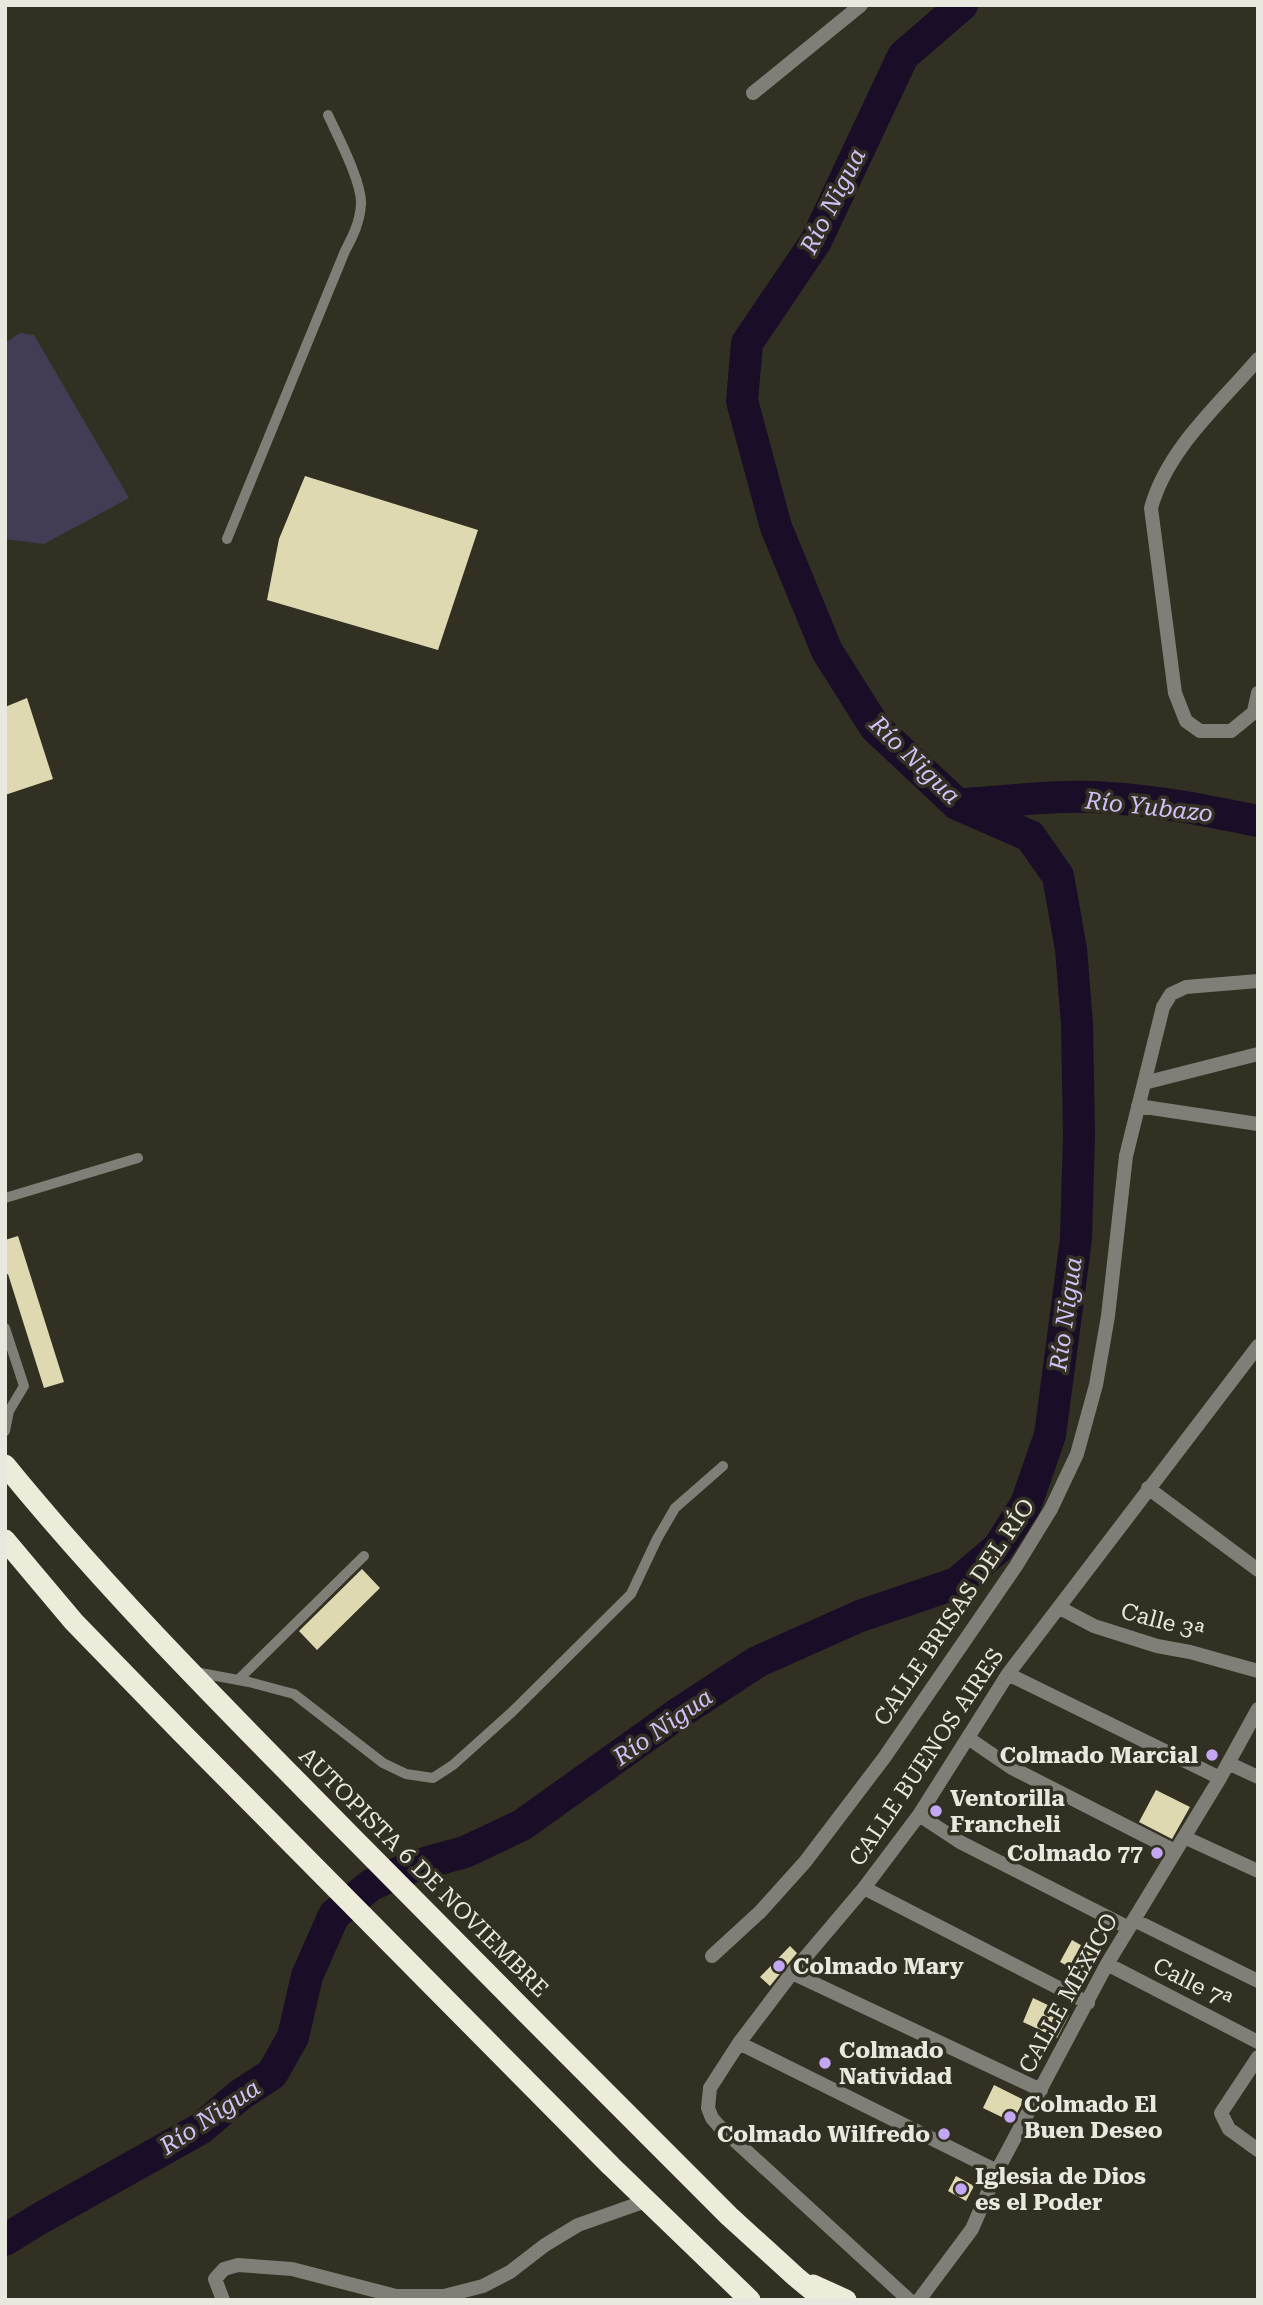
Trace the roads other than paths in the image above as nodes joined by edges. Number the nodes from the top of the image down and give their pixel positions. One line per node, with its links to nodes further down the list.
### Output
1 (860, 6): 2 (street)
2 (753, 93)
3 (328, 116): 5 (lane)
4 (1258, 359): 7 (street)
5 (227, 539)
6 (1258, 693): 7 (street)
7 (1256, 710)
8 (1258, 981): 10 (street, CALLE BRISAS DEL RÍO)
9 (1258, 1054): 10 (street)
10 (1144, 1083): 11 (street, CALLE BRISAS DEL RÍO)
11 (1138, 1106): 12 (street); 41 (street, CALLE BRISAS DEL RÍO)
12 (1258, 1124)
13 (138, 1158): 14 (lane)
14 (5, 1198)
15 (5, 1328): 17 (lane)
16 (1255, 1355): 21 (street, CALLE BUENOS AIRES)
17 (7, 1409): 18 (lane)
18 (5, 1432)
19 (5, 1465): 26 (highway, AUTOPISTA 6 DE NOVIEMBRE)
20 (723, 1466): 29 (lane)
21 (1148, 1488): 24 (street); 25 (street, CALLE BUENOS AIRES)
22 (5, 1540): 52 (highway)
23 (364, 1556): 29 (lane)
24 (1258, 1570)
25 (1060, 1608): 27 (street, Calle 3ª); 28 (street, CALLE BUENOS AIRES)
26 (189, 1671): 29 (lane); 53 (highway, AUTOPISTA 6 DE NOVIEMBRE)
27 (1258, 1671)
28 (1008, 1674): 31 (street, CALLE BUENOS AIRES); 34 (street)
29 (238, 1680)
30 (1258, 1709): 32 (street, CALLE MÉXICO)
31 (968, 1738): 35 (street, CALLE BUENOS AIRES); 37 (street)
32 (1228, 1763): 33 (street); 34 (street, CALLE MÉXICO)
33 (1258, 1777)
34 (1220, 1778): 36 (street, CALLE MÉXICO)
35 (919, 1815): 39 (street, CALLE BUENOS AIRES); 40 (street)
36 (1184, 1837): 37 (street, CALLE MÉXICO); 38 (street)
37 (1175, 1852): 40 (street, CALLE MÉXICO)
38 (1258, 1871)
39 (864, 1888): 43 (street, CALLE BUENOS AIRES); 45 (street)
40 (1132, 1924): 42 (street, CALLE MÉXICO); 44 (street)
41 (712, 1956)
42 (1107, 1964): 45 (street, CALLE MÉXICO); 46 (street, Calle 7ª)
43 (792, 1973): 47 (street, CALLE BUENOS AIRES); 49 (street)
44 (1258, 1981)
45 (1088, 2003): 49 (street, CALLE MÉXICO)
46 (1258, 2042)
47 (739, 2043): 51 (street); 58 (street, CALLE BUENOS AIRES)
48 (1258, 2057): 50 (street)
49 (1041, 2090): 51 (street, CALLE MÉXICO)
50 (1258, 2150)
51 (997, 2171): 59 (street, CALLE MÉXICO)
52 (646, 2201): 54 (street); 55 (highway)
53 (796, 2277): 56 (highway, AUTOPISTA 6 DE NOVIEMBRE); 57 (highway)
54 (223, 2300)
55 (750, 2300)
56 (824, 2300)
57 (846, 2300)
58 (909, 2300)
59 (919, 2300)

